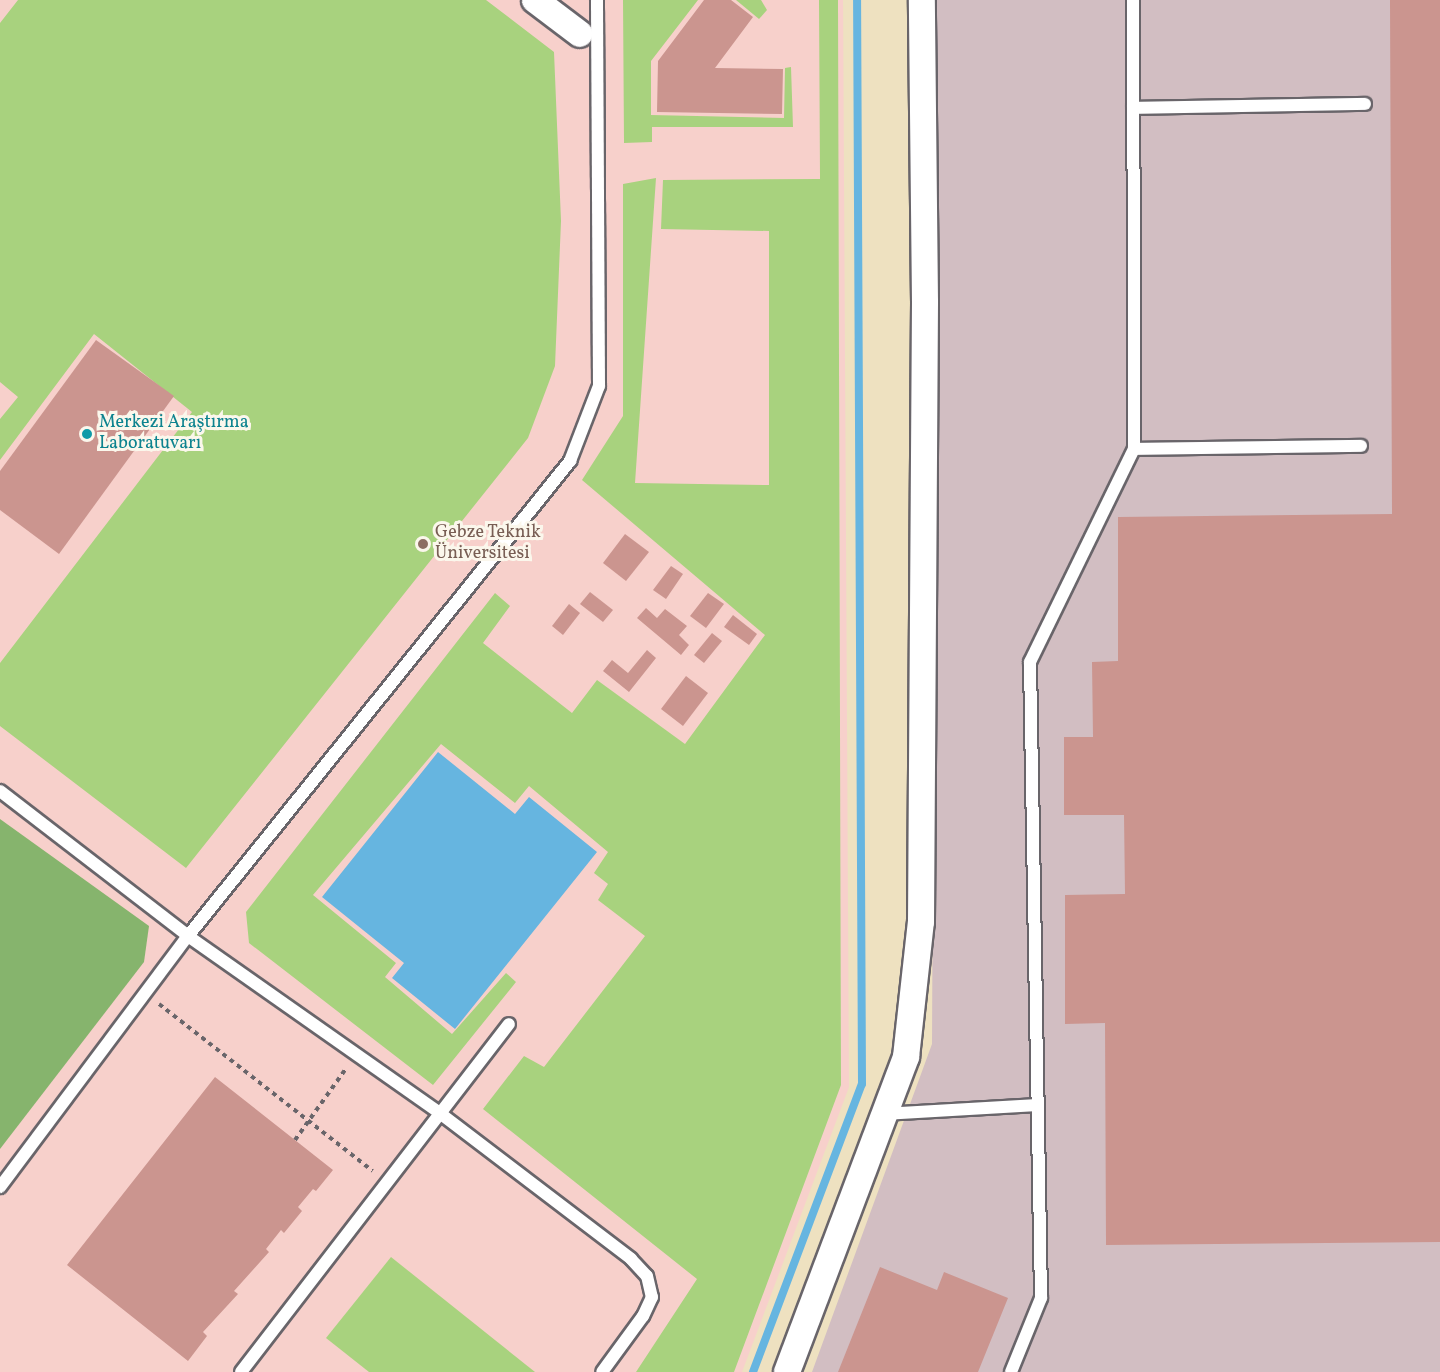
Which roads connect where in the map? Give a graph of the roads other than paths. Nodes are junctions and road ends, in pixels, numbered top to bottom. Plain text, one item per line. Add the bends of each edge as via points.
1 (534, 0) edge
2 (597, 0) edge
3 (922, 0) edge
4 (1133, 0) edge
5 (580, 34) dead end
6 (1365, 104) dead end
7 (1133, 108) junction
8 (1361, 446) dead end
9 (1134, 449) junction
10 (0, 791) edge
11 (188, 936) junction
12 (509, 1024) dead end
13 (1036, 1105) junction
14 (441, 1114) junction
15 (885, 1114) junction
16 (0, 1187) edge
17 (241, 1372) edge
18 (602, 1372) edge
19 (788, 1372) edge
20 (1011, 1372) edge

1 - 5 street
2 - 11 lane via 599,386 570,461
3 - 15 street via 925,302 921,922 906,1057
4 - 7 lane
6 - 7 lane
7 - 9 lane
8 - 9 lane
9 - 13 lane via 1030,662
10 - 11 lane
11 - 14 lane
11 - 16 lane
12 - 14 lane
13 - 15 lane
13 - 20 lane via 1041,1298
14 - 17 lane
14 - 18 lane via 631,1259 647,1276 652,1297 643,1316
15 - 19 street

